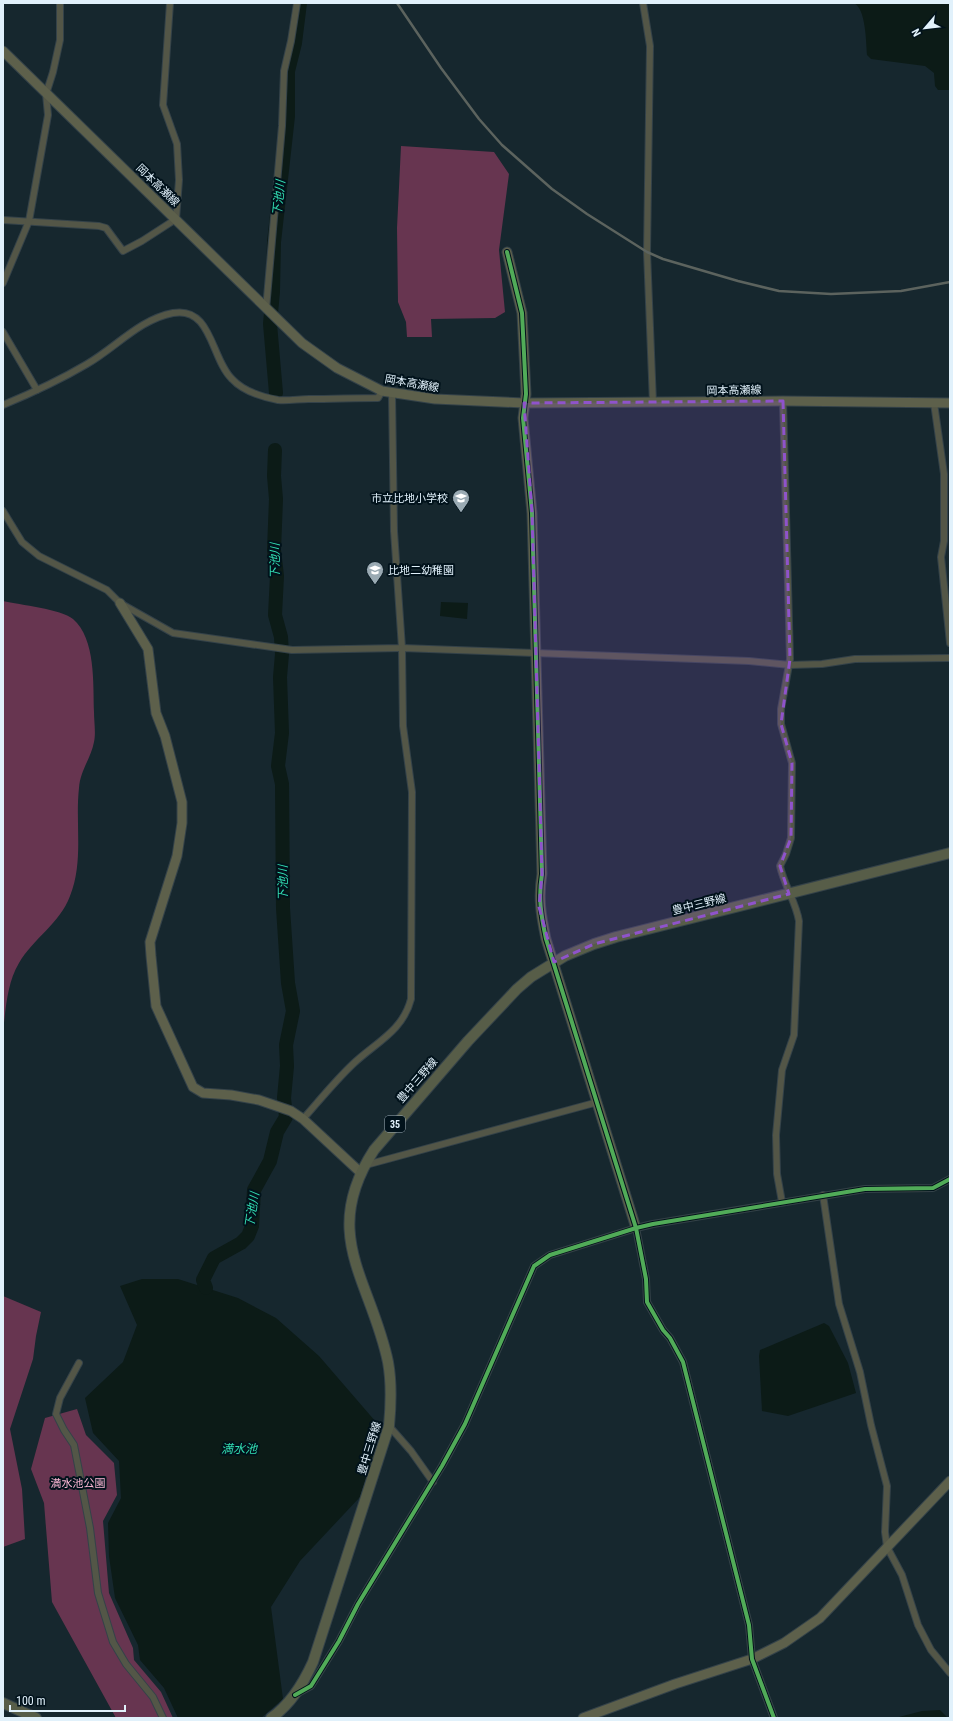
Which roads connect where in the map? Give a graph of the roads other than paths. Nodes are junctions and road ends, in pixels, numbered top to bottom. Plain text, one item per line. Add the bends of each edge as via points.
1 (60, 3) edge
2 (170, 3) edge
3 (297, 3) edge
4 (643, 3) edge
5 (3, 51) edge
6 (46, 94) junction
7 (176, 219) junction
8 (3, 220) edge
9 (29, 221) junction
10 (507, 252) dead end
11 (3, 283) edge
12 (266, 309) junction
13 (3, 332) edge
14 (37, 390) junction
15 (382, 391) junction
16 (392, 393) junction
17 (783, 401) junction
18 (524, 403) junction
19 (653, 403) junction
20 (934, 403) junction
21 (950, 403) edge
22 (3, 405) edge
23 (3, 511) edge
24 (120, 603) junction
25 (950, 643) edge
26 (402, 648) junction
27 (535, 654) junction
28 (950, 658) edge
29 (790, 665) junction
30 (950, 853) edge
31 (789, 894) junction
32 (554, 962) junction
33 (598, 1102) junction
34 (303, 1119) junction
35 (362, 1169) junction
36 (950, 1179) edge
37 (823, 1195) junction
38 (782, 1202) junction
39 (636, 1228) junction
40 (79, 1363) dead end
41 (389, 1426) junction
42 (950, 1481) edge
43 (433, 1482) junction
44 (887, 1547) junction
45 (752, 1659) junction
46 (950, 1673) edge
47 (295, 1695) junction
48 (3, 1703) edge
49 (36, 1718) edge
50 (163, 1718) edge
51 (271, 1718) edge
52 (583, 1718) edge
53 (774, 1718) edge

1 - 6 street via 60,40
2 - 7 street via 163,105 178,144
3 - 12 street via 292,41 284,70 282,126
4 - 19 street via 650,46 648,252
5 - 6 street, 岡本高瀬線
6 - 7 street, 岡本高瀬線
6 - 9 street via 48,115
7 - 9 street via 123,251 106,228
7 - 12 street, 岡本高瀬線
8 - 9 street
9 - 11 street
10 - 18 street via 522,313 526,394
12 - 15 street, 岡本高瀬線 via 302,343 337,368
13 - 14 street
14 - 15 street via 88,364 153,319 173,313 186,313 200,321 207,329 220,364 232,380 246,390 279,400 378,398
14 - 22 street
15 - 16 street, 岡本高瀬線
16 - 18 street, 岡本高瀬線 via 460,402
16 - 26 street via 394,531
17 - 19 street, 岡本高瀬線
17 - 20 street, 岡本高瀬線
17 - 29 street
18 - 19 street, 岡本高瀬線
18 - 27 street via 522,418 532,514
20 - 21 street, 岡本高瀬線
20 - 25 street via 944,474 944,541 941,557
23 - 24 street via 22,542 39,556 107,590
24 - 26 street via 173,633 184,636 292,650
24 - 34 street via 148,649 156,713 165,736 182,802 177,856 150,942 156,1006 193,1087 203,1093 259,1100 291,1111
26 - 27 street
26 - 34 street via 403,726 412,792 411,999 403,1020 353,1064
27 - 29 street via 749,661
27 - 32 street via 542,874 539,907
28 - 29 street via 855,659
29 - 31 street via 781,709 781,724 792,763 791,838 780,866
30 - 31 main road, 豊中三野線 / 35
31 - 32 main road, 豊中三野線 / 35 via 616,937
31 - 38 street via 797,910 798,921 794,1035 782,1070 776,1135 777,1174
32 - 33 street
32 - 35 main road, 豊中三野線 / 35 via 531,977 502,1004 390,1130
33 - 35 street
33 - 39 street
34 - 35 street
35 - 41 main road, 豊中三野線 / 35 via 351,1202 349,1233 353,1256 388,1362 391,1392
36 - 37 street via 933,1188 864,1189
37 - 38 street
37 - 44 street via 839,1304 860,1372 887,1486
38 - 39 street
39 - 43 street via 550,1255 534,1266 465,1424
39 - 45 street via 646,1279 647,1302 683,1362 690,1385 749,1625
40 - 50 street via 60,1398 56,1414 74,1445 89,1521 98,1593 111,1636 126,1664 153,1697
41 - 43 street
41 - 47 main road, 豊中三野線 / 35 via 313,1662
42 - 44 street
43 - 47 street via 311,1686
44 - 45 street via 820,1618 784,1643
44 - 46 street via 902,1575 918,1625 931,1650
45 - 52 street
45 - 53 street
47 - 51 main road, 豊中三野線 / 35
48 - 49 main road

